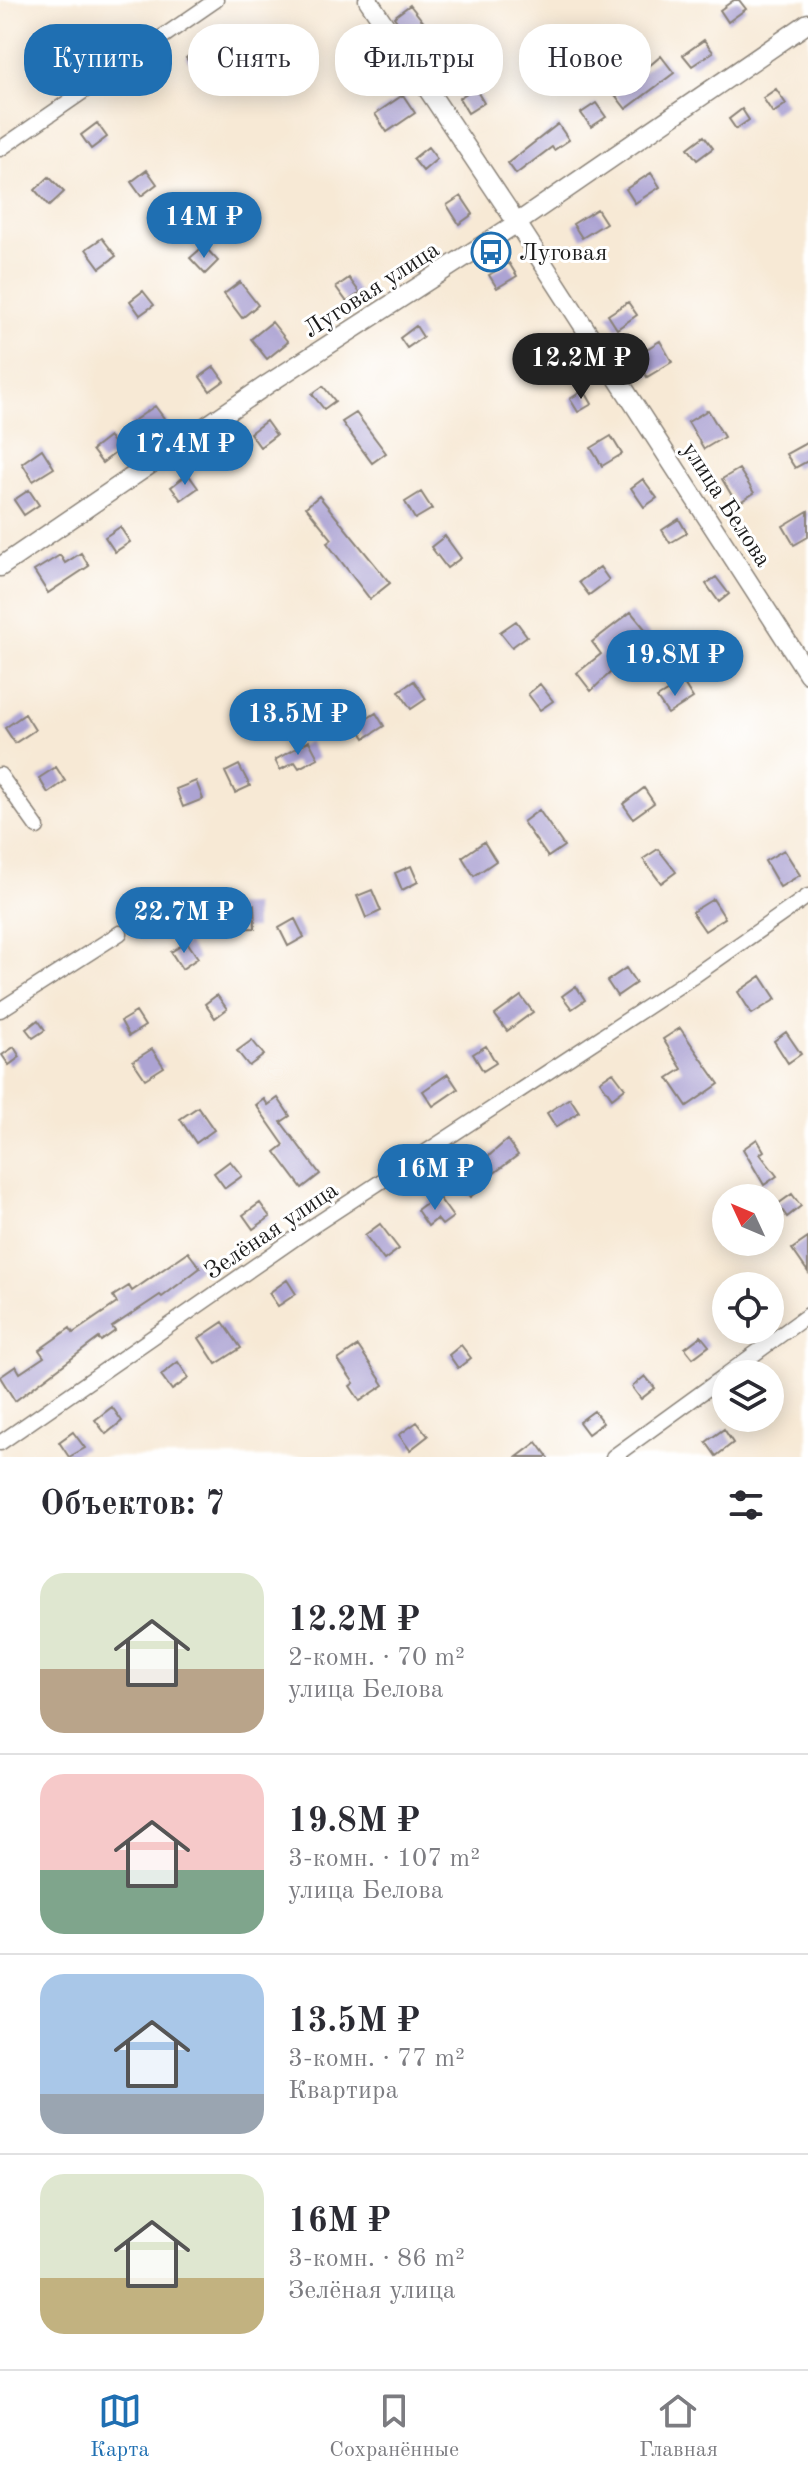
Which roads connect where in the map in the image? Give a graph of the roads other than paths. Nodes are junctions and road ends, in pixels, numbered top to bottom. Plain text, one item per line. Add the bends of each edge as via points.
1 (216, 0) edge
2 (368, 0) edge
3 (808, 23) edge
4 (0, 149) edge
5 (517, 223) junction
6 (0, 567) edge
7 (808, 674) edge
8 (0, 775) edge
9 (37, 827) dead end
10 (808, 896) edge
11 (120, 933) dead end
12 (0, 1010) edge
13 (808, 1315) edge
14 (745, 1360) edge
15 (712, 1384) edge
16 (0, 1443) edge
17 (613, 1457) edge

1 - 4 street
2 - 5 street, улица Белова
3 - 5 street, Луговая улица
5 - 6 street, Луговая улица
5 - 7 street, улица Белова
8 - 9 street
10 - 16 street, Зелёная улица via 312,1226
11 - 12 street
13 - 14 street
15 - 17 street

